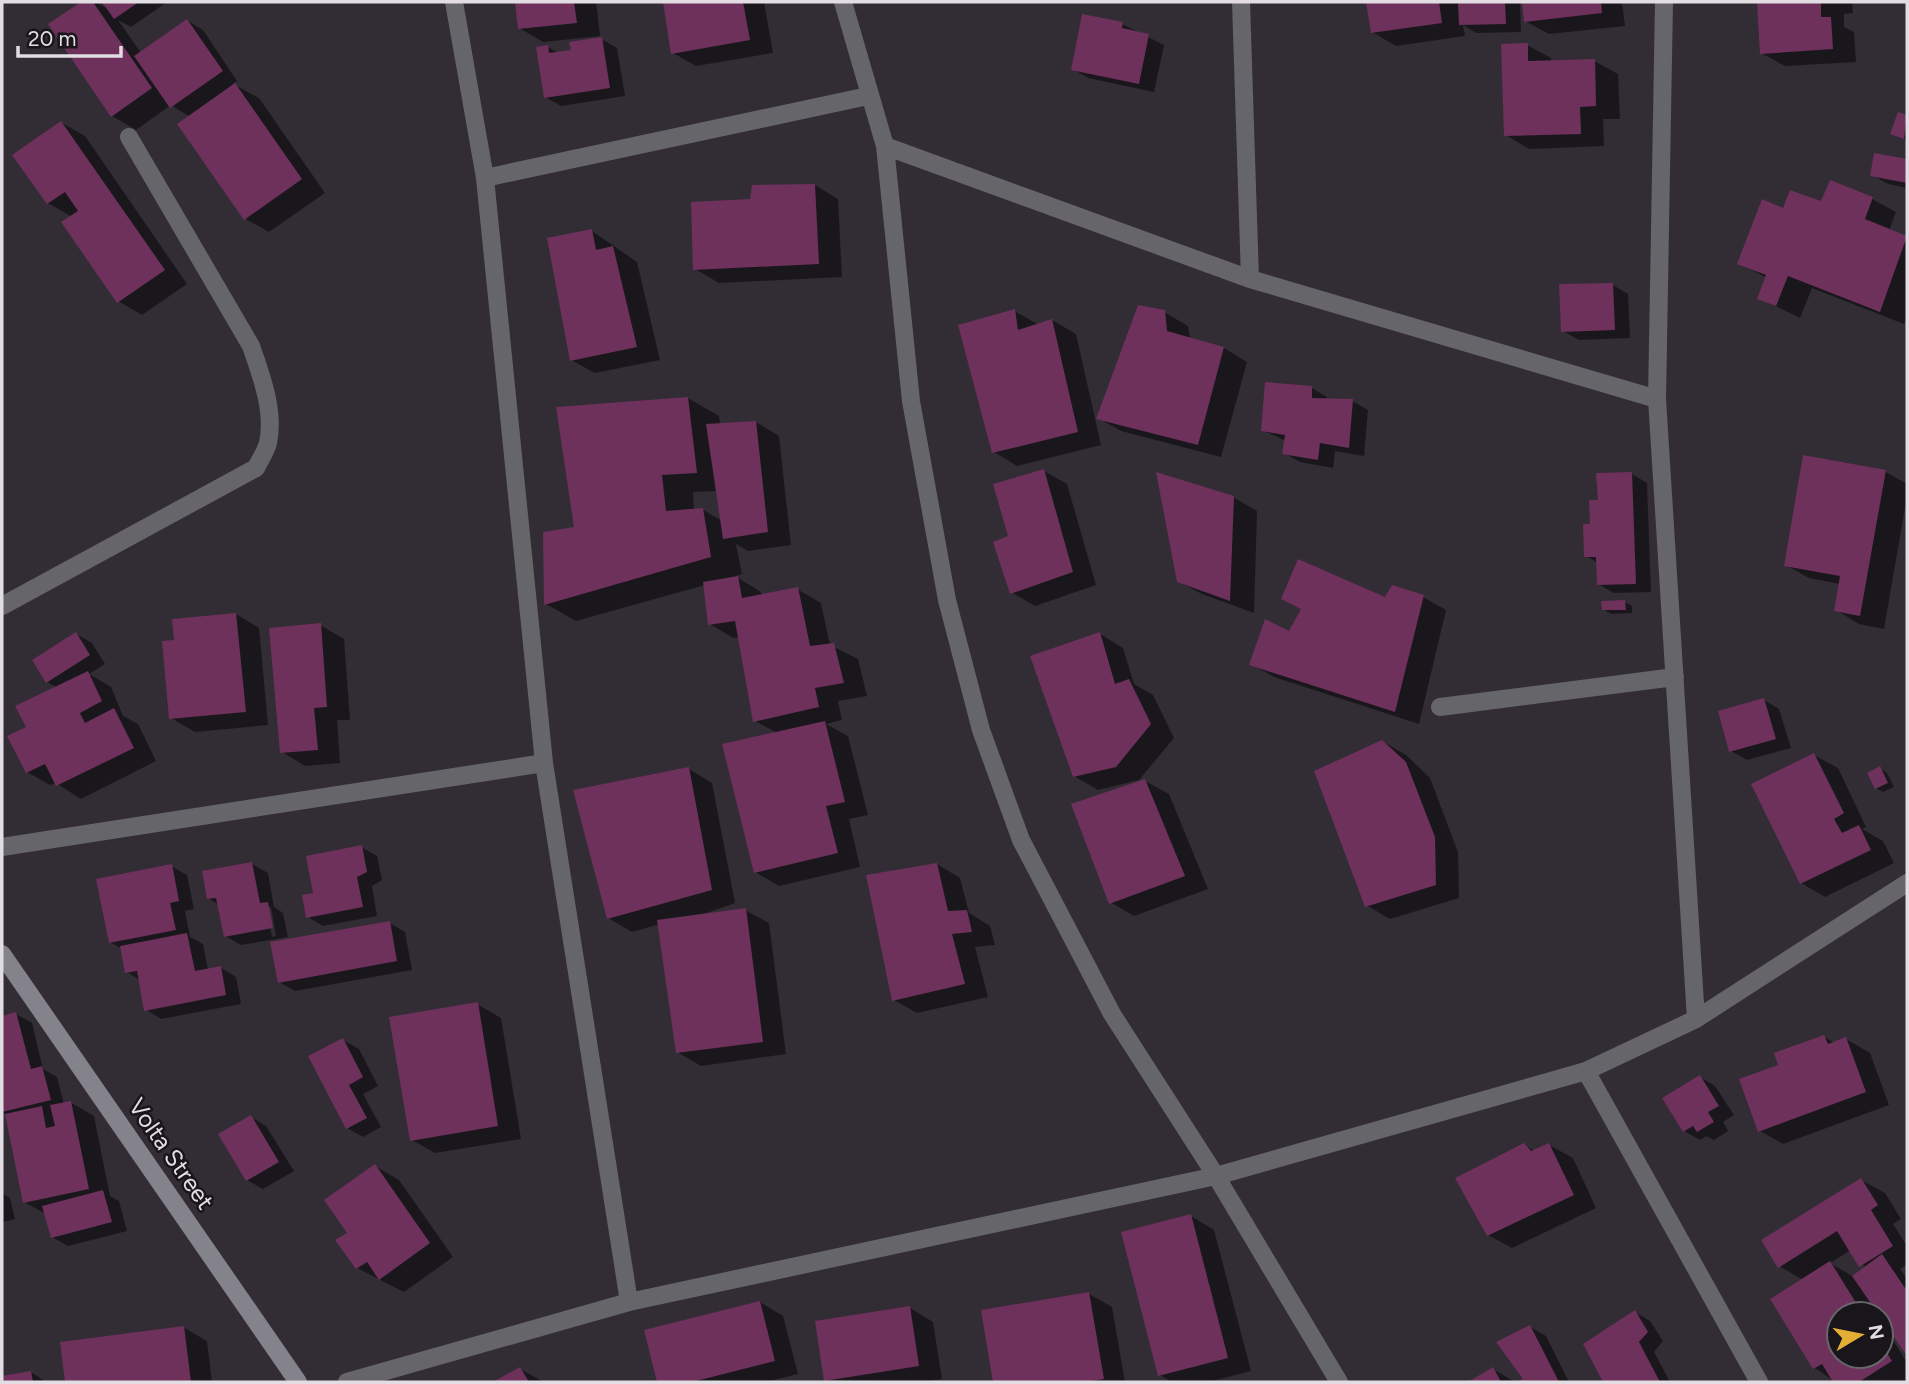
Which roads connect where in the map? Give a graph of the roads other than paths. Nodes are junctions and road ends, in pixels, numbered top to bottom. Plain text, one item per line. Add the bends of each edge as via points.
1 (454, 2) edge
2 (842, 2) edge
3 (1241, 2) edge
4 (1664, 2) edge
5 (868, 96) junction
6 (129, 137) dead end
7 (885, 146) junction
8 (485, 178) junction
9 (1250, 278) junction
10 (1657, 398) junction
11 (2, 606) edge
12 (1675, 677) junction
13 (1440, 707) dead end
14 (544, 763) junction
15 (2, 847) edge
16 (1907, 883) edge
17 (2, 954) edge
18 (1696, 1019) junction
19 (1586, 1072) junction
20 (1216, 1176) junction
21 (629, 1301) junction
22 (298, 1382) edge
23 (347, 1382) edge
24 (1339, 1382) edge
25 (1759, 1382) edge

1 - 8 street
2 - 5 street
3 - 9 street
4 - 10 street
5 - 7 street
5 - 8 street
6 - 11 street via 251,346 264,383 268,444 256,468
7 - 9 street
7 - 20 street via 911,401 947,600 981,730 1021,840 1112,1014
8 - 14 street
9 - 10 street
10 - 12 street
12 - 13 street
12 - 18 street
14 - 15 street
14 - 21 street
16 - 18 street
17 - 22 street, Volta Street
18 - 19 street
19 - 20 street
19 - 25 street
20 - 21 street
20 - 24 street
21 - 23 street

